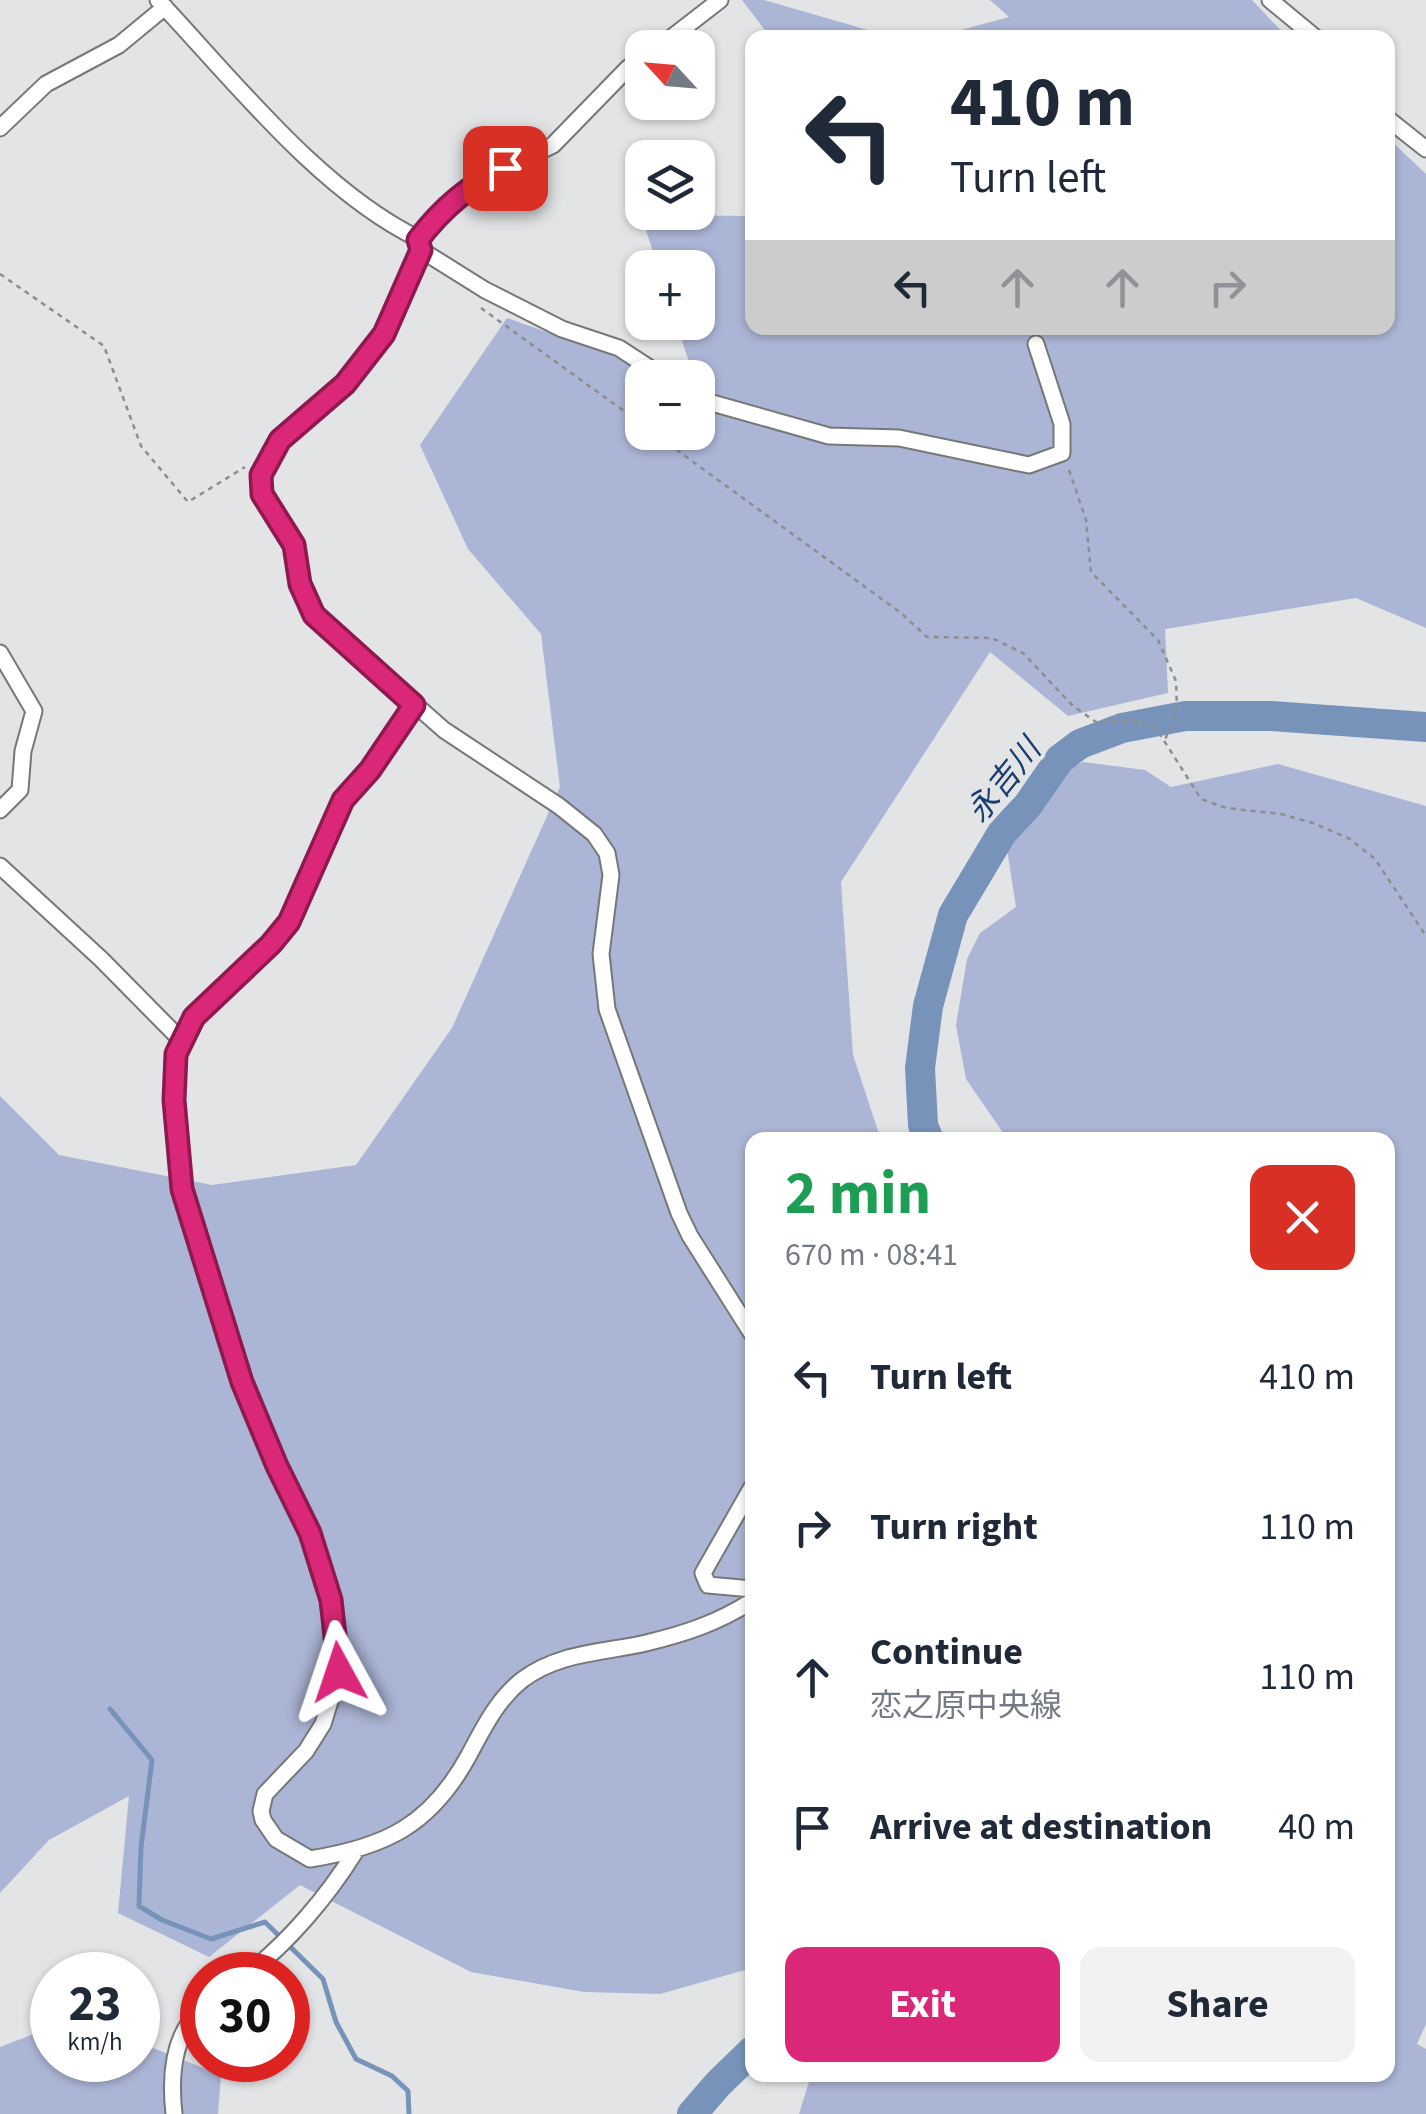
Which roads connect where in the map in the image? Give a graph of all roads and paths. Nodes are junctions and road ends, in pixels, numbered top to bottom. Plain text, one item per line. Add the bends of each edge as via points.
1 (720, 0) edge
2 (1270, 0) edge
3 (161, 3) edge
4 (681, 30) edge
5 (1306, 30) edge
6 (625, 71) edge
7 (1395, 125) edge
8 (0, 128) edge
9 (1426, 149) edge
10 (420, 245) junction
11 (0, 274) edge
12 (475, 302) dead end
13 (1036, 344) dead end
14 (637, 360) edge
15 (715, 404) edge
16 (625, 412) edge
17 (677, 450) edge
18 (1062, 453) junction
19 (246, 467) dead end
20 (0, 652) edge
21 (414, 705) junction
22 (1165, 742) junction
23 (0, 810) edge
24 (0, 866) edge
25 (1426, 936) edge
26 (181, 1040) junction
27 (745, 1323) edge
28 (745, 1499) edge
29 (745, 1588) edge
30 (745, 1604) edge
31 (355, 1852) junction
32 (272, 1952) edge
33 (180, 2044) edge
34 (174, 2114) edge

1 - 4 street
2 - 5 street
3 - 8 street via 119,45 46,84
3 - 10 street via 307,158
6 - 10 street via 553,145 481,180 439,213
7 - 9 street
10 - 14 street via 500,298
10 - 21 street via 384,334 345,384 280,440 261,475 262,494 294,545 314,615
11 - 19 path via 104,346 141,446 188,502
12 - 16 path
13 - 18 street via 1062,424
15 - 18 street via 829,436 899,438 1029,465
17 - 22 path via 927,637 992,638 1023,653 1096,722 1156,728
18 - 22 path via 1086,520 1091,572 1158,640 1176,681 1178,709
20 - 23 street via 34,710 20,790
21 - 26 street via 343,800 289,922 194,1017
21 - 27 street via 559,806 607,853 611,875 601,954 607,1009 690,1236
22 - 25 path via 1201,799 1280,814 1350,839 1375,858
24 - 26 street
26 - 31 street via 174,1100 182,1189 242,1382 310,1533 336,1630 339,1672 323,1724 266,1794 261,1811 276,1839 310,1859
28 - 29 street via 702,1573 708,1585
30 - 31 street via 716,1623 557,1660 522,1680 494,1708 436,1803 406,1830
31 - 32 street
33 - 34 street

